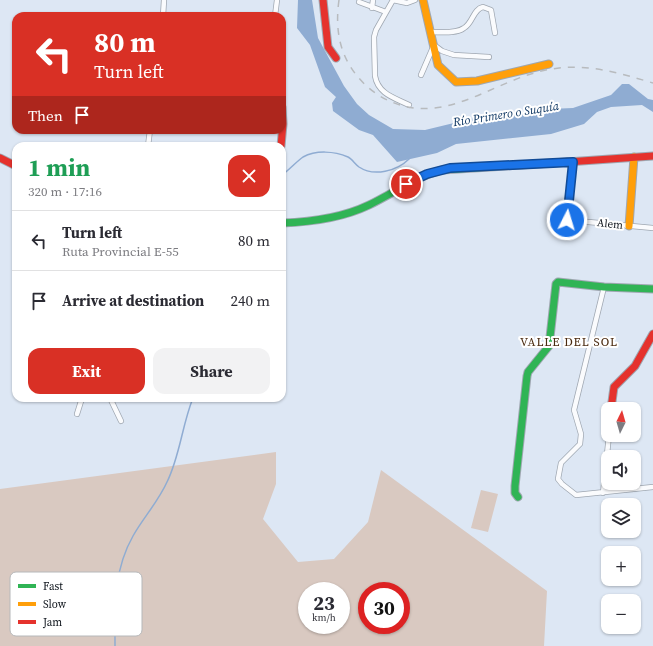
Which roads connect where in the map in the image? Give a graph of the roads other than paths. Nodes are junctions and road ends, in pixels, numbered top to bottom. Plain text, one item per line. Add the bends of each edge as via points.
1 (164, 0) edge
2 (277, 0) edge
3 (323, 0) edge
4 (373, 0) edge
5 (393, 0) edge
6 (415, 0) edge
7 (423, 0) edge
8 (359, 2) dead end
9 (372, 8) junction
10 (163, 12) edge
11 (276, 12) edge
12 (386, 12) junction
13 (432, 32) junction
14 (495, 33) dead end
15 (434, 45) junction
16 (489, 57) dead end
17 (336, 58) dead end
18 (548, 64) dead end
19 (421, 74) dead end
20 (409, 105) dead end
21 (653, 156) edge
22 (634, 157) junction
23 (0, 158) edge
24 (573, 162) junction
25 (12, 164) edge
26 (286, 223) edge
27 (629, 226) junction
28 (653, 228) edge
29 (604, 287) junction
30 (653, 289) edge
31 (653, 334) edge
32 (80, 402) edge
33 (112, 402) edge
34 (612, 402) edge
35 (76, 414) dead end
36 (121, 421) dead end
37 (608, 442) edge
38 (653, 488) edge
39 (603, 493) junction
40 (518, 498) dead end

1 - 10 street
2 - 11 street
3 - 17 street via 328,46
4 - 9 street
5 - 6 street via 407,3
5 - 12 street
7 - 13 street
8 - 9 street
9 - 12 street
12 - 20 street via 374,37 376,82 381,91
13 - 14 street via 462,30 476,11 483,7 491,10
13 - 15 street
15 - 16 street via 454,55
15 - 18 street via 441,70 450,78 463,83
15 - 19 street
21 - 22 street
22 - 24 street
22 - 27 street
23 - 25 street
24 - 26 street via 460,168 434,172 420,176 347,214 315,221
24 - 27 street, Alem via 567,220
27 - 28 street, Alem
29 - 30 street
29 - 39 street via 574,410 581,434 580,444 561,463 558,478 559,482 576,495
29 - 40 street via 558,282 556,284 549,346 527,376 515,486
31 - 34 street via 635,366 614,387
32 - 35 street
33 - 36 street
37 - 39 street
38 - 39 street

